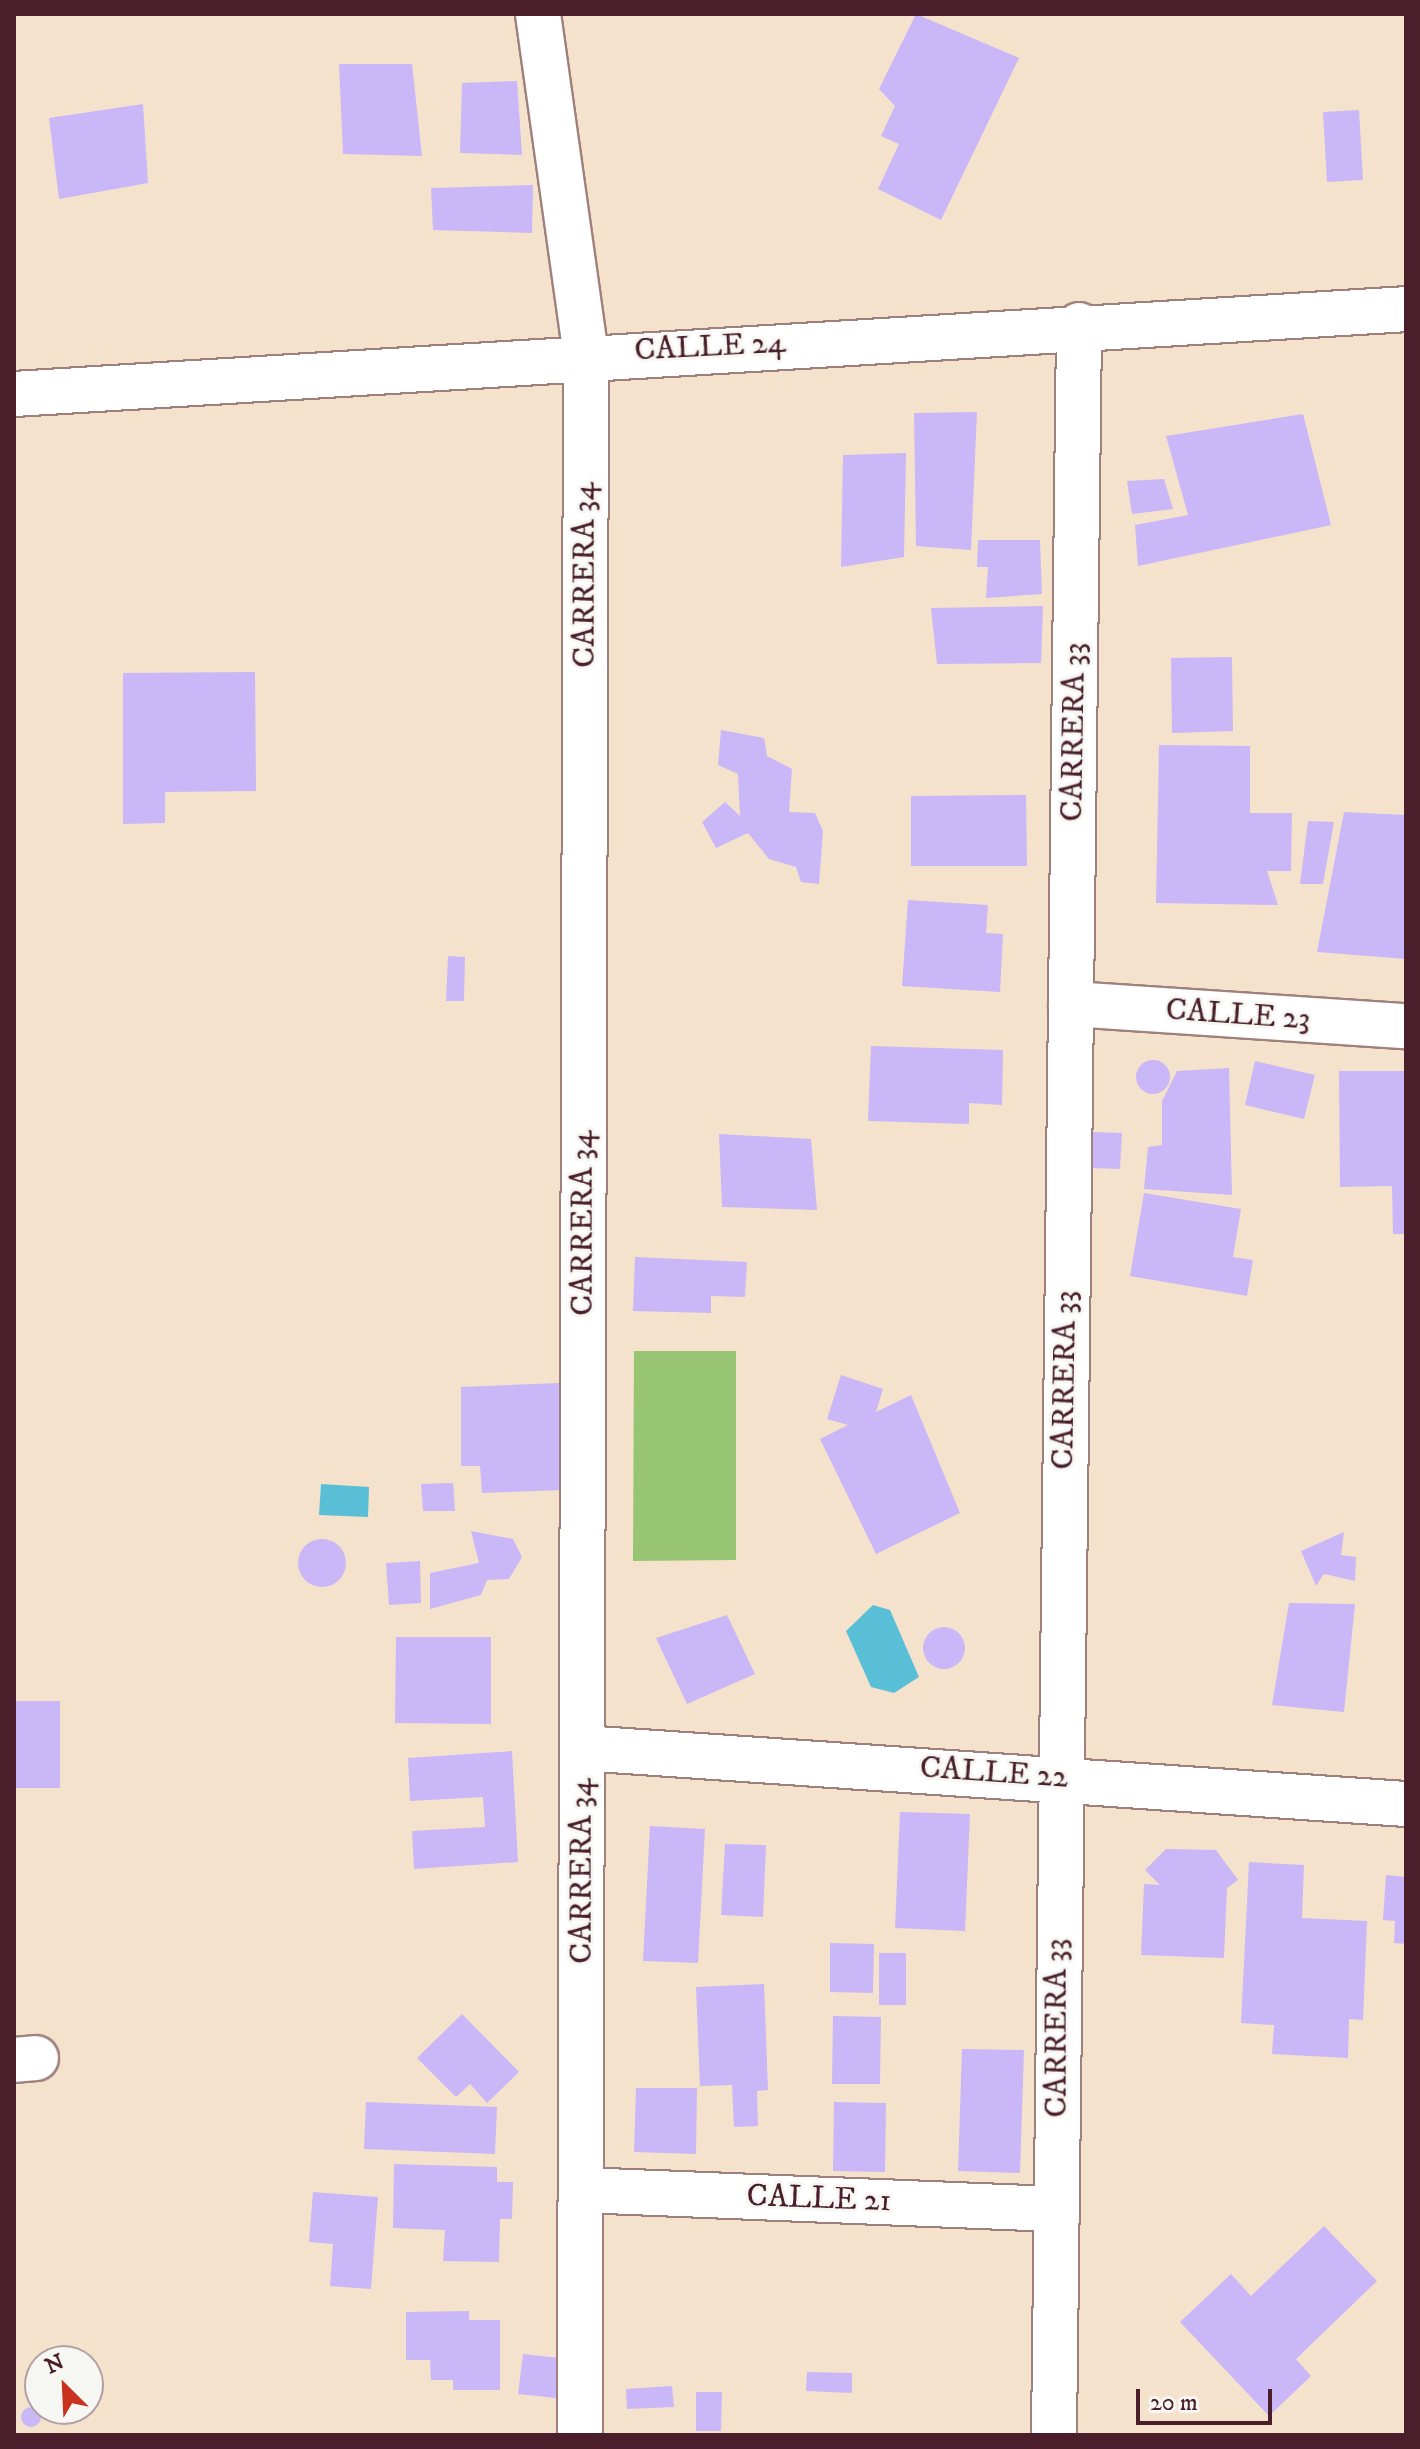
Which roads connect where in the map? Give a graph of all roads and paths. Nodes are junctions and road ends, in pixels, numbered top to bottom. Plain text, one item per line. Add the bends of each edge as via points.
1 (538, 14) edge
2 (1406, 309) edge
3 (1079, 325) junction
4 (586, 355) junction
5 (14, 394) edge
6 (1071, 1004) junction
7 (1406, 1026) edge
8 (582, 1748) junction
9 (1058, 1777) junction
10 (1406, 1804) edge
11 (581, 2190) junction
12 (1057, 2209) junction
13 (580, 2435) edge
14 (1054, 2435) edge

1 - 4 street, CARRERA 34
2 - 3 street, CALLE 24
3 - 4 street, CALLE 24
3 - 6 street, CARRERA 33
4 - 5 street, CALLE 24
4 - 8 street, CARRERA 34
6 - 7 street, CALLE 23
6 - 9 street, CARRERA 33
8 - 9 street, CALLE 22
8 - 11 street, CARRERA 34
9 - 10 street, CALLE 22
9 - 12 street, CARRERA 33
11 - 12 street, CALLE 21
11 - 13 street, CARRERA 34
12 - 14 street, CARRERA 33

